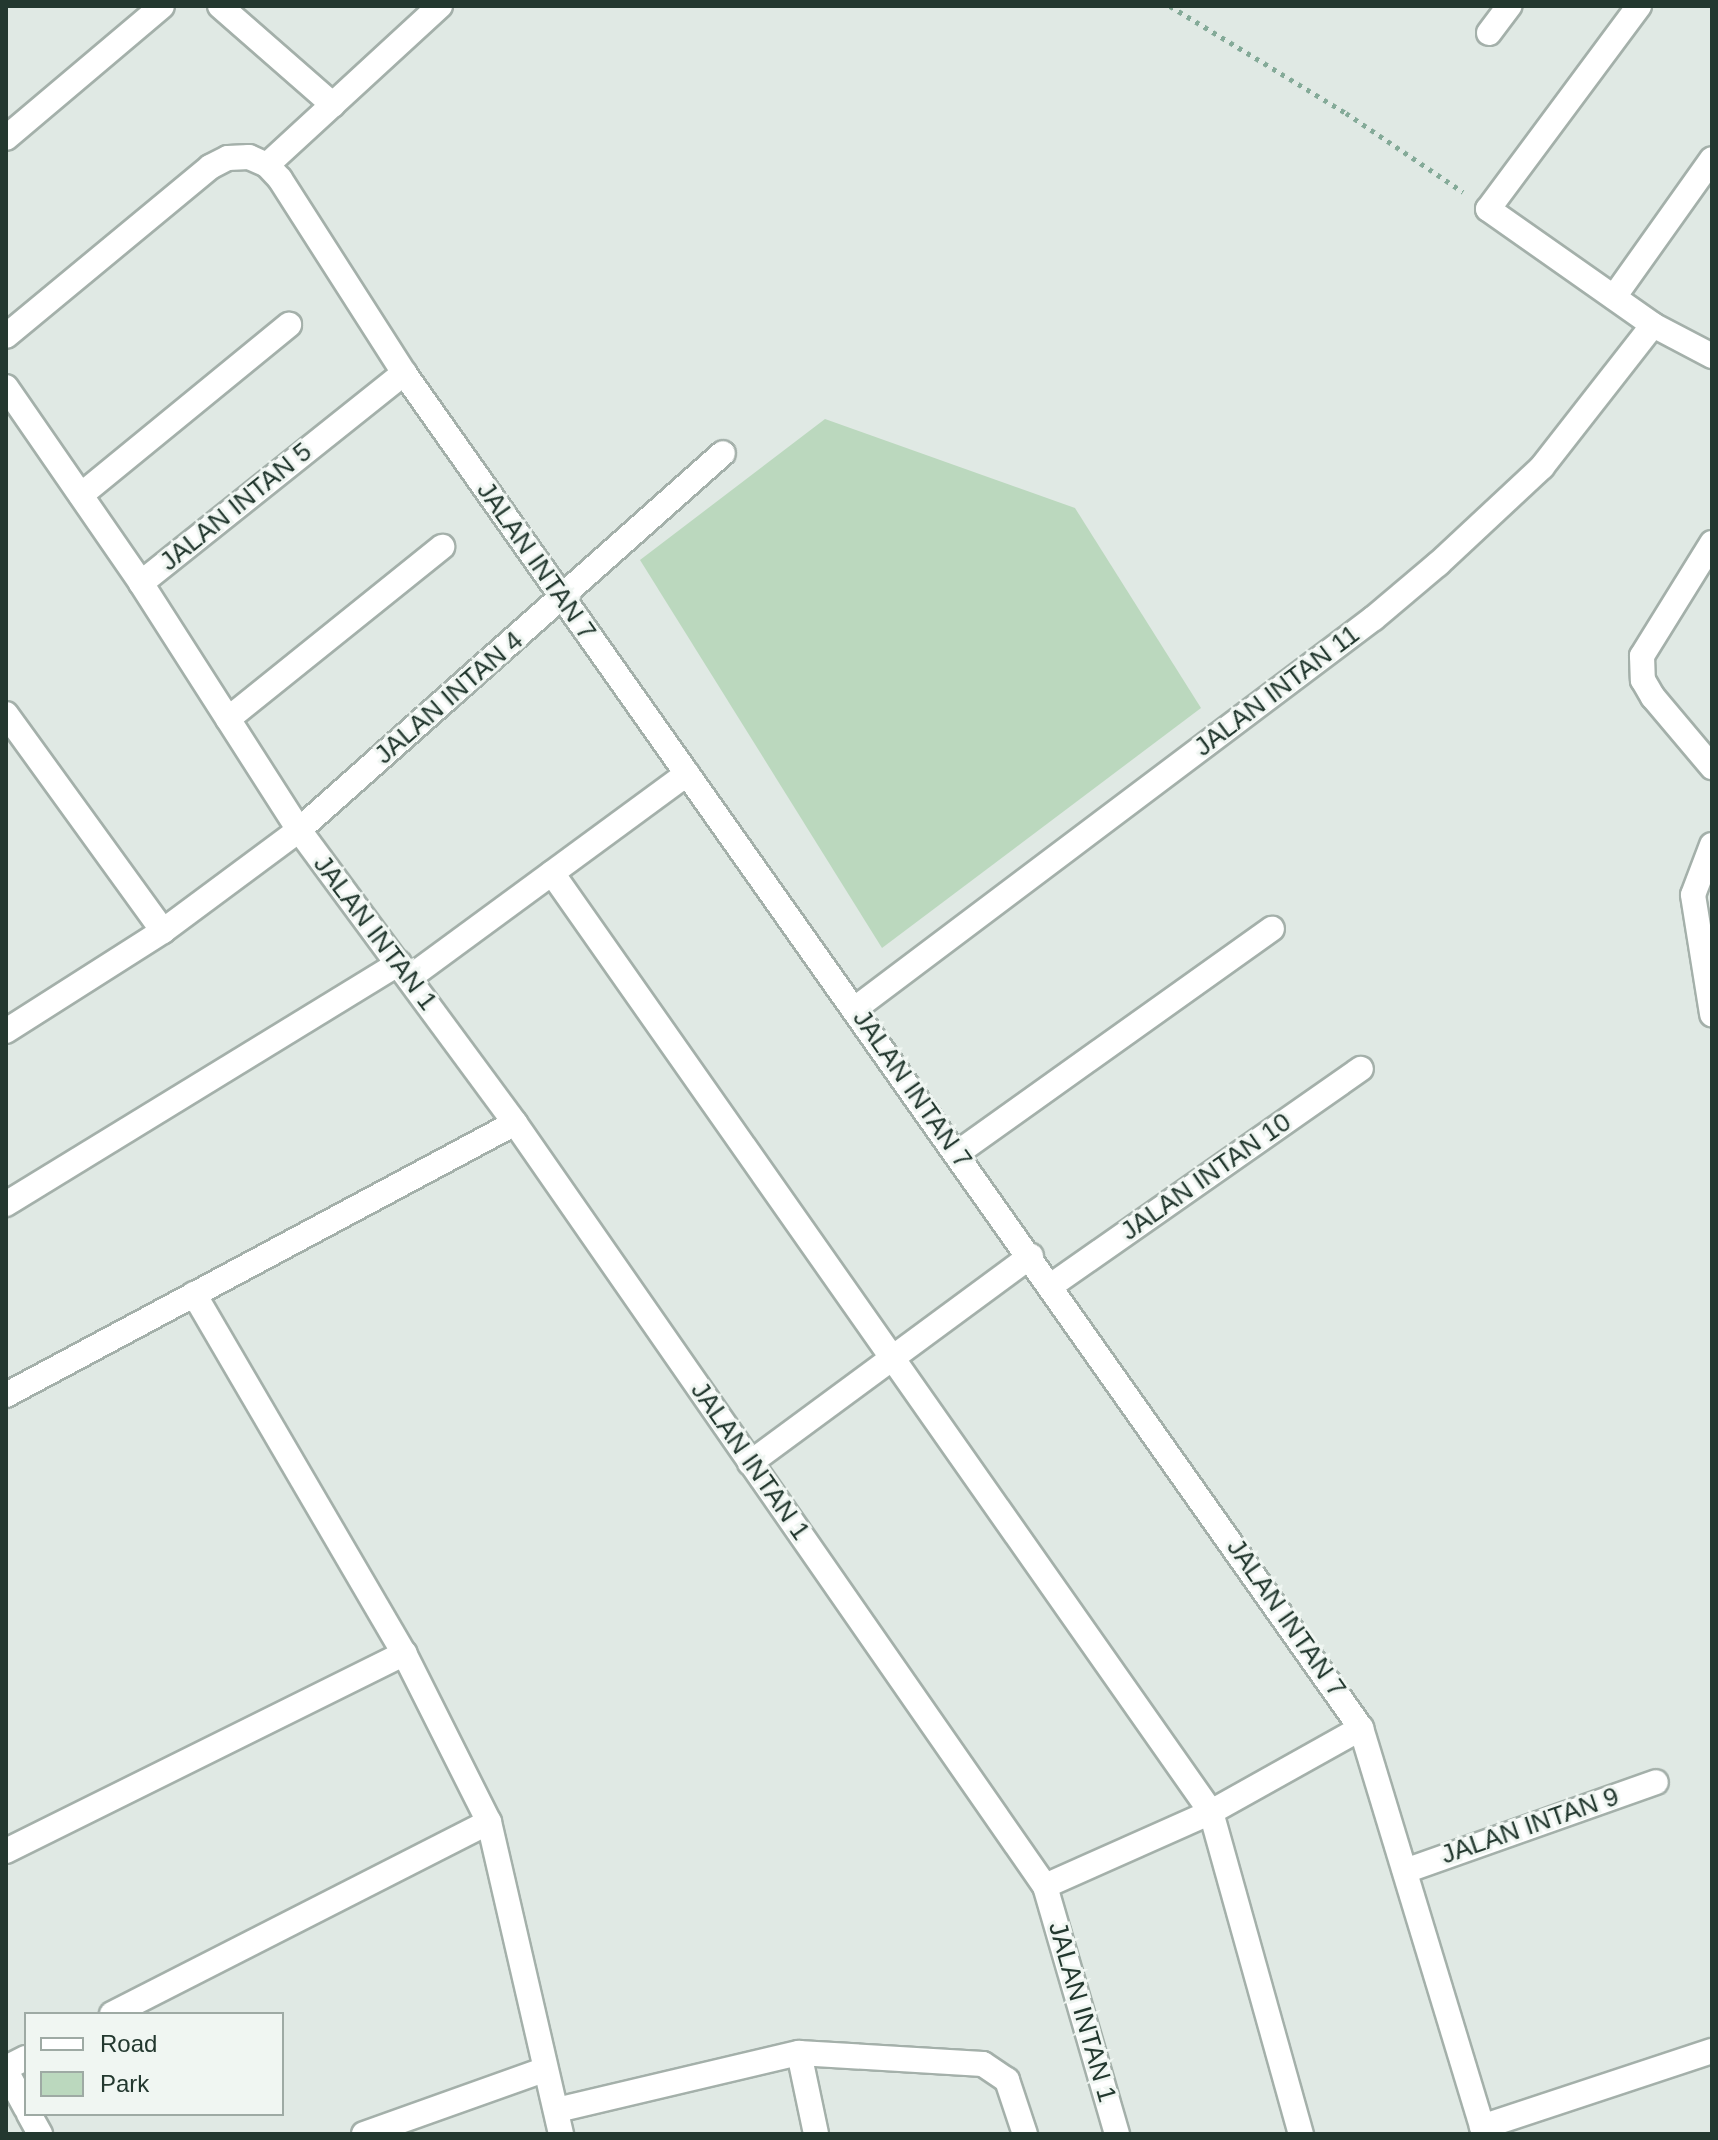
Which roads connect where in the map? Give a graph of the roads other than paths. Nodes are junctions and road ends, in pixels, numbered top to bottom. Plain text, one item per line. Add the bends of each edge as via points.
1 (162, 6) edge
2 (220, 6) edge
3 (440, 6) edge
4 (1509, 6) edge
5 (1639, 6) edge
6 (1489, 33) dead end
7 (333, 105) junction
8 (6, 138) edge
9 (1712, 159) edge
10 (267, 165) junction
11 (1614, 297) junction
12 (289, 325) dead end
13 (1653, 325) junction
14 (6, 336) edge
15 (1712, 356) edge
16 (404, 373) junction
17 (6, 387) edge
18 (723, 453) dead end
19 (81, 495) junction
20 (1712, 543) edge
21 (442, 547) dead end
22 (141, 583) junction
23 (562, 598) junction
24 (6, 714) edge
25 (228, 719) junction
26 (1712, 767) edge
27 (687, 774) junction
28 (299, 830) junction
29 (1712, 845) edge
30 (552, 873) junction
31 (1272, 929) dead end
32 (163, 931) junction
33 (404, 970) junction
34 (856, 1008) junction
35 (1712, 1014) edge
36 (6, 1031) edge
37 (1361, 1069) dead end
38 (515, 1123) junction
39 (956, 1154) junction
40 (6, 1204) edge
41 (1031, 1256) junction
42 (1052, 1285) junction
43 (194, 1294) junction
44 (896, 1359) junction
45 (6, 1395) edge
46 (750, 1463) junction
47 (404, 1653) junction
48 (1361, 1728) junction
49 (1656, 1782) dead end
50 (1211, 1812) junction
51 (489, 1822) junction
52 (6, 1851) edge
53 (1405, 1871) junction
54 (1045, 1886) junction
55 (116, 2012) edge
56 (1712, 2051) edge
57 (799, 2053) junction
58 (24, 2059) edge
59 (6, 2070) edge
60 (544, 2070) junction
61 (24, 2104) edge
62 (30, 2116) edge
63 (559, 2122) edge
64 (1483, 2130) edge
65 (40, 2134) edge
66 (364, 2134) edge
67 (816, 2134) edge
68 (1025, 2134) edge
69 (1117, 2134) edge
70 (1301, 2134) edge

1 - 8 street
2 - 7 street
3 - 7 street
4 - 6 street
5 - 11 street via 1488,209
7 - 10 street
9 - 11 street
10 - 14 street via 249,157 228,158 196,178
10 - 16 street, JALAN INTAN 7
11 - 13 street
12 - 19 street
13 - 15 street
13 - 34 street, JALAN INTAN 11 via 1542,467 1438,564 1374,618
16 - 22 street, JALAN INTAN 5
16 - 23 street, JALAN INTAN 7
17 - 19 street, JALAN INTAN 5
18 - 23 street, JALAN INTAN 4
19 - 22 street, JALAN INTAN 5
20 - 26 street via 1642,656 1643,680 1653,697
21 - 25 street
22 - 25 street, JALAN INTAN 1
23 - 27 street, JALAN INTAN 7
23 - 28 street, JALAN INTAN 4
24 - 32 street
25 - 28 street, JALAN INTAN 1
27 - 30 street
27 - 34 street, JALAN INTAN 7
28 - 32 street, JALAN INTAN 4
28 - 33 street, JALAN INTAN 1
29 - 35 street via 1693,895
30 - 33 street
30 - 44 street
31 - 39 street
32 - 36 street, JALAN INTAN 4
33 - 38 street, JALAN INTAN 1
33 - 40 street
34 - 39 street, JALAN INTAN 7
37 - 42 street, JALAN INTAN 10
38 - 43 street
38 - 46 street, JALAN INTAN 1
39 - 41 street, JALAN INTAN 7
41 - 42 street, JALAN INTAN 7
41 - 44 street
42 - 48 street, JALAN INTAN 7
43 - 45 street
43 - 47 street
44 - 46 street
44 - 50 street
46 - 54 street, JALAN INTAN 1
47 - 51 street
47 - 52 street
48 - 50 street
48 - 53 street, JALAN INTAN 7
49 - 53 street, JALAN INTAN 9
50 - 54 street
50 - 70 street
51 - 55 street
51 - 60 street
53 - 64 street, JALAN INTAN 7
54 - 69 street, JALAN INTAN 1
56 - 64 street
57 - 63 street
57 - 67 street
57 - 68 street via 983,2064 1007,2080
58 - 59 street
59 - 61 street
60 - 63 street
60 - 66 street
62 - 65 street

